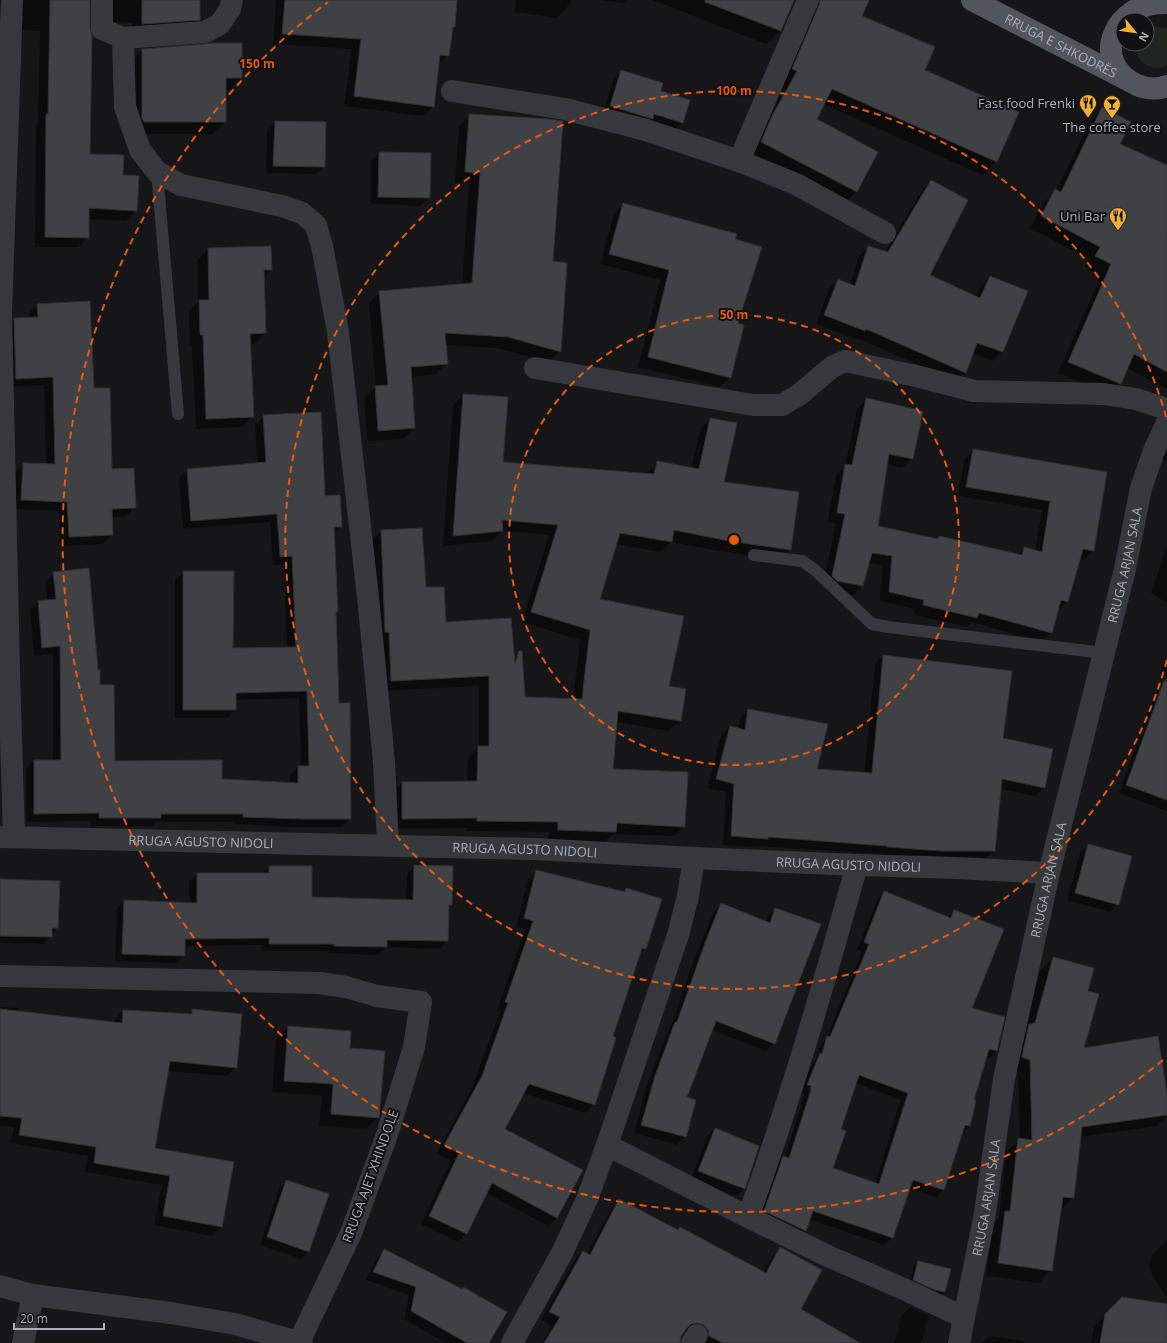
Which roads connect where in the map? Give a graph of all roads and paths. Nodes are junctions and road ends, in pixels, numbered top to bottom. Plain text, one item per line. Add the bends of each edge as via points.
1 (12, 0) edge
2 (102, 0) edge
3 (232, 0) edge
4 (808, 0) edge
5 (972, 0) edge
6 (1137, 1) edge
7 (1167, 3) edge
8 (122, 38) junction
9 (1128, 80) junction
10 (1166, 88) edge
11 (452, 91) dead end
12 (739, 161) junction
13 (157, 172) junction
14 (1104, 205) dead end
15 (885, 233) dead end
16 (1167, 236) edge
17 (535, 368) dead end
18 (1167, 409) edge
19 (178, 414) dead end
20 (1167, 423) edge
21 (754, 555) dead end
22 (1104, 653) junction
23 (7, 837) edge
24 (388, 845) junction
25 (694, 858) junction
26 (857, 865) junction
27 (1049, 872) junction
28 (0, 976) edge
29 (607, 1145) junction
30 (748, 1218) junction
31 (0, 1286) edge
32 (33, 1295) junction
33 (963, 1318) junction
34 (301, 1342) edge
35 (23, 1343) edge
36 (512, 1343) edge
37 (958, 1343) edge

1 - 23 street via 1,312 9,671
2 - 8 street via 102,29
3 - 8 street via 220,24 206,32
4 - 12 street
5 - 9 main road, RRUGA E SHKODRËS
6 - 7 main road
6 - 9 main road via 1122,15 1112,33 1113,59
8 - 13 street via 125,107 140,150
9 - 10 main road, RRUGA E SHKODRËS via 1148,88
11 - 12 street via 565,109 646,130
12 - 15 street via 796,184
13 - 19 lane
13 - 24 street via 181,185 282,206 302,213 316,225 338,332 369,605 384,762
14 - 16 path
17 - 18 street via 753,405 782,405 800,394 832,367 845,361 974,390 1104,394 1136,399
20 - 22 street, RRUGA ARJAN SALA via 1141,488 1126,569
21 - 22 lane via 802,561 815,570 872,624
22 - 27 street, RRUGA ARJAN SALA
23 - 24 street, RRUGA AGUSTO NIDOLI
24 - 25 street, RRUGA AGUSTO NIDOLI via 536,849
25 - 26 street, RRUGA AGUSTO NIDOLI
25 - 29 street via 678,935
26 - 27 street, RRUGA AGUSTO NIDOLI
26 - 30 street via 766,1168
27 - 33 street, RRUGA ARJAN SALA via 1004,1079 985,1213
28 - 34 street, RRUGA AJET XHINDOLE via 319,983 346,987 377,996 421,1002 414,1047 387,1135 351,1233
29 - 30 street
29 - 36 street via 587,1199 562,1253
30 - 33 street
31 - 32 street
32 - 34 street via 235,1324
32 - 35 street
33 - 37 street, RRUGA ARJAN SALA

